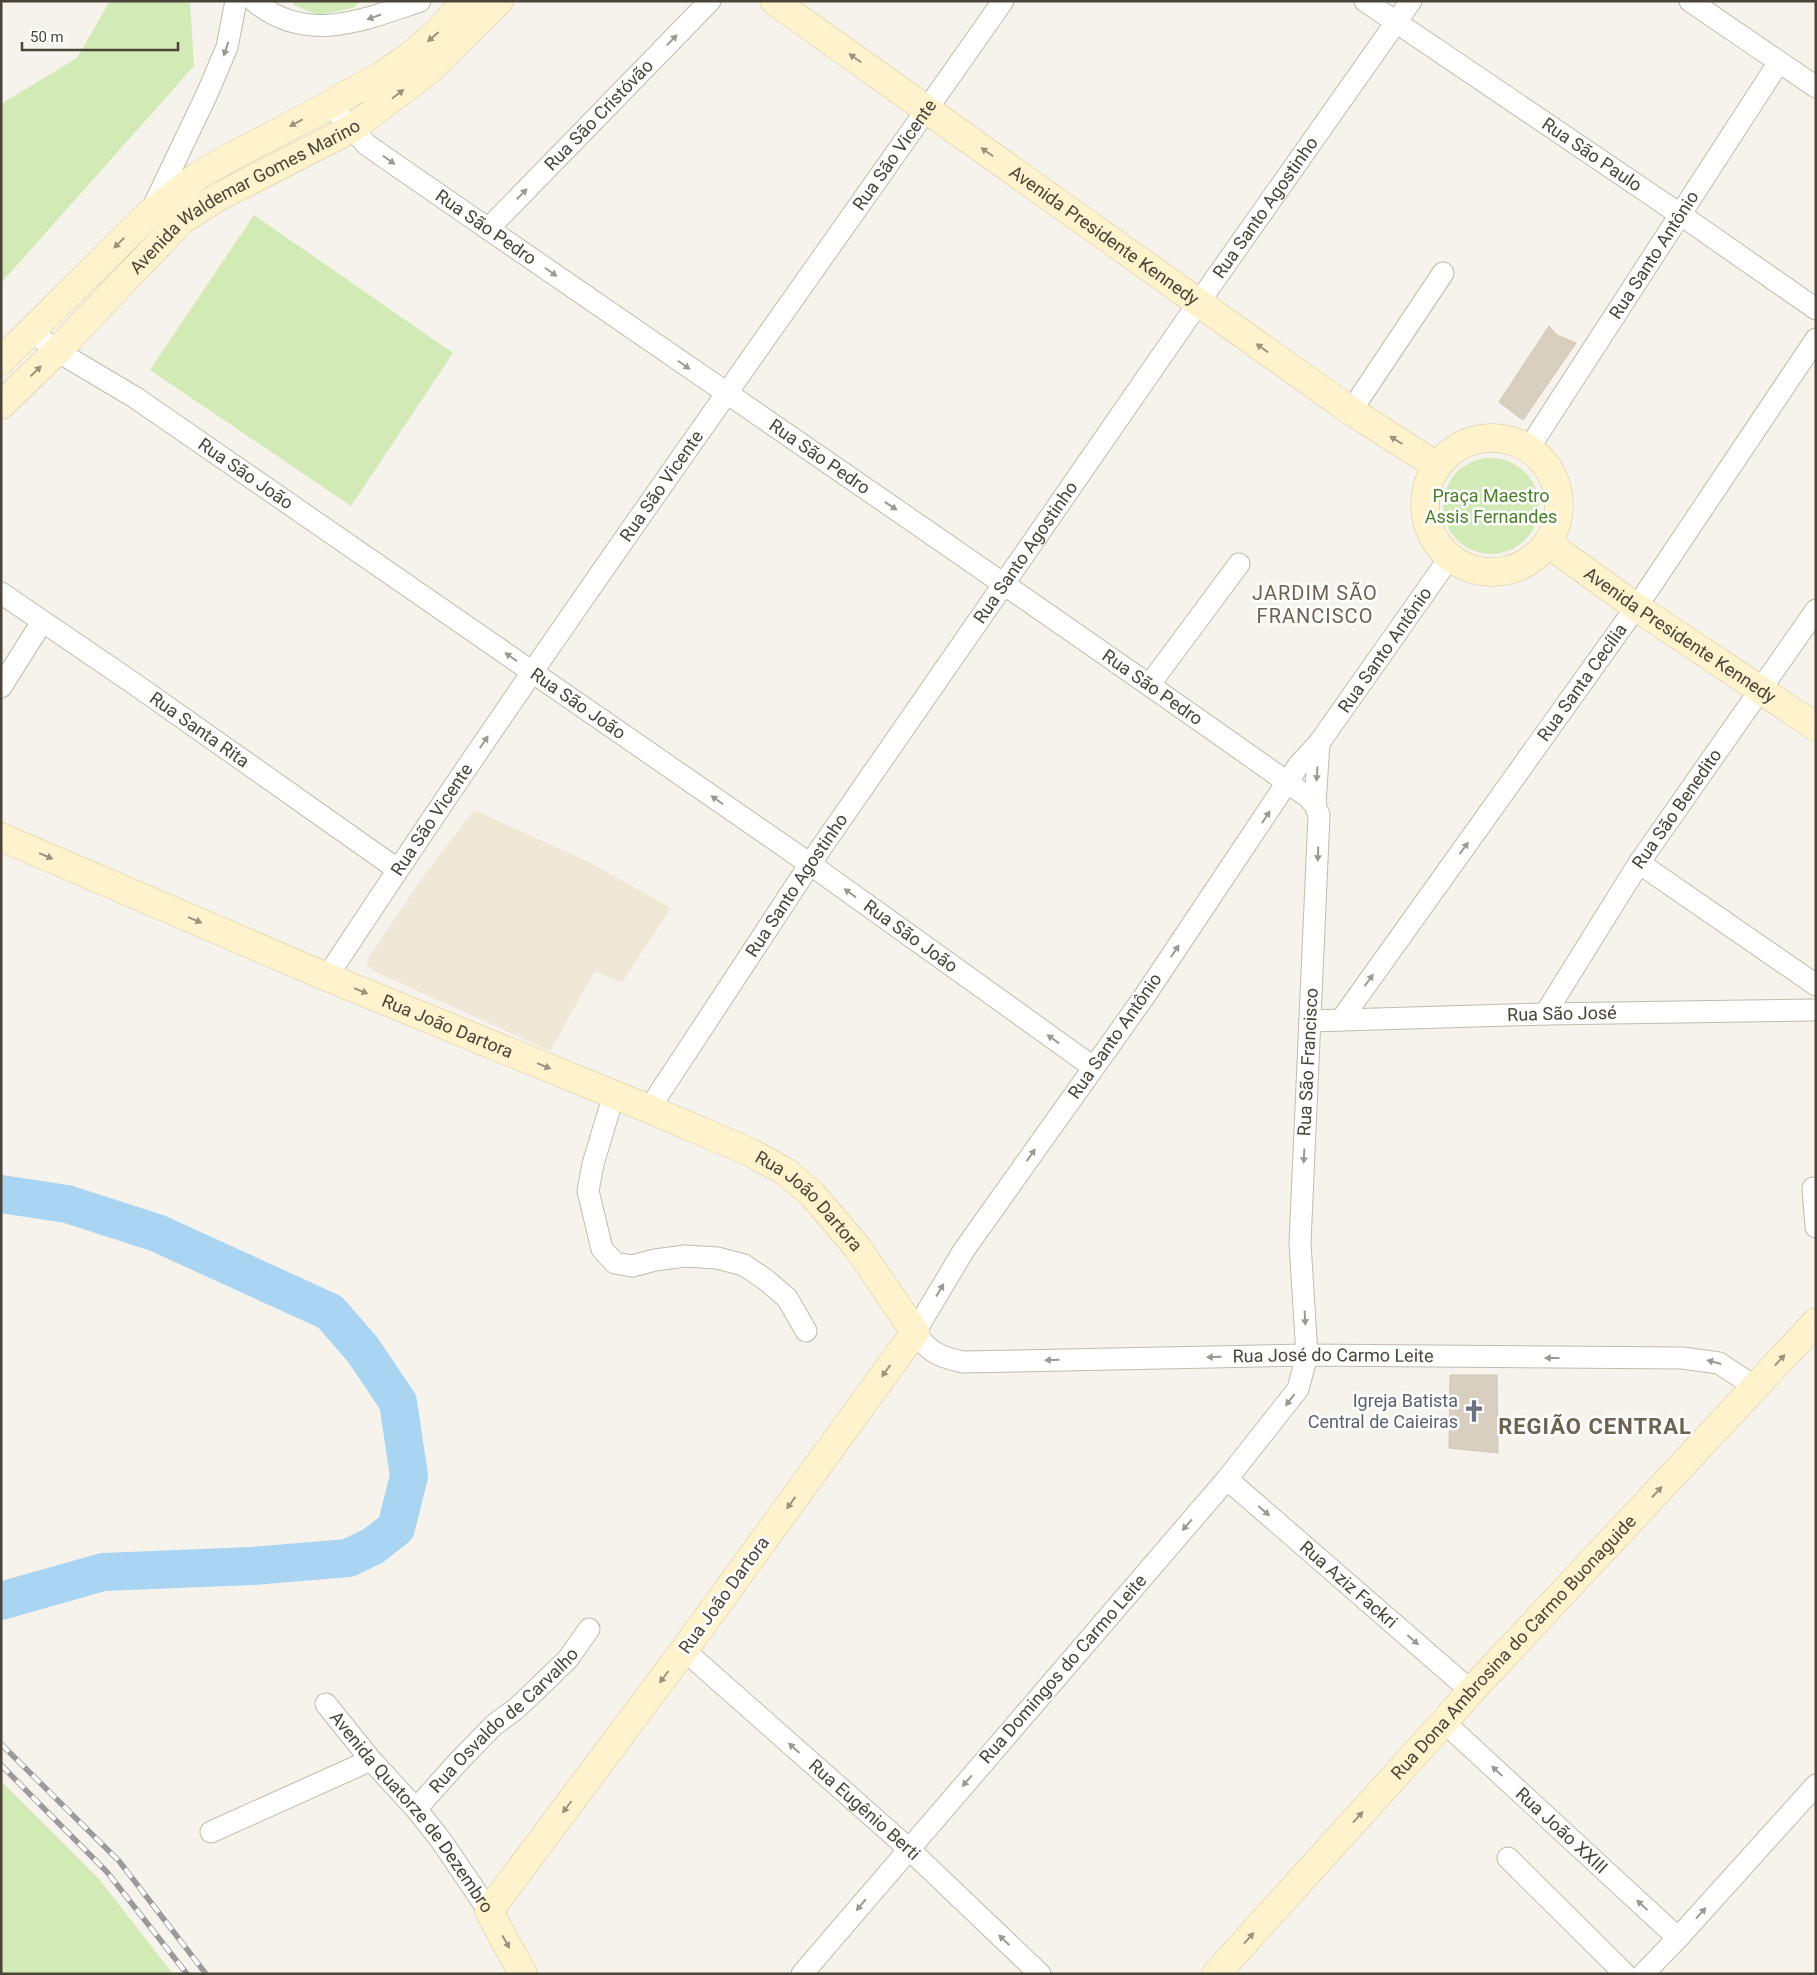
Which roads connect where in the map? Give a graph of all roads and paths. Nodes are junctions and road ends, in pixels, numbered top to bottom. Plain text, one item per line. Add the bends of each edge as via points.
1 (236, 1) edge
2 (254, 1) edge
3 (420, 1) edge
4 (466, 1) edge
5 (499, 1) edge
6 (710, 1) edge
7 (774, 1) edge
8 (1004, 1) edge
9 (1365, 1) edge
10 (1411, 1) edge
11 (1690, 1) edge
12 (1396, 23) junction
13 (1779, 62) junction
14 (1816, 87) edge
15 (330, 105) junction
16 (927, 110) junction
17 (351, 129) junction
18 (150, 213) junction
19 (1681, 215) junction
20 (488, 229) junction
21 (1442, 273) dead end
22 (1199, 302) junction
23 (1816, 309) edge
24 (31, 330) junction
25 (1816, 339) edge
26 (57, 351) junction
27 (1, 361) edge
28 (725, 393) junction
29 (1, 405) edge
30 (1351, 411) junction
31 (1529, 448) junction
32 (1437, 466) junction
33 (1547, 543) junction
34 (1450, 557) junction
35 (1239, 564) dead end
36 (1005, 584) junction
37 (1, 593) edge
38 (1636, 607) junction
39 (1816, 610) edge
40 (42, 622) junction
41 (532, 672) junction
42 (1150, 684) junction
43 (1, 688) edge
44 (1760, 688) junction
45 (1816, 727) edge
46 (1319, 744) junction
47 (1289, 783) junction
48 (1315, 805) junction
49 (1, 837) edge
50 (1640, 863) junction
51 (810, 864) junction
52 (397, 870) junction
53 (327, 977) junction
54 (1816, 985) edge
55 (1816, 1010) edge
56 (1545, 1014) junction
57 (1341, 1020) junction
58 (1310, 1021) junction
59 (1093, 1067) junction
60 (614, 1094) junction
61 (650, 1109) junction
62 (1813, 1188) dead end
63 (1816, 1227) edge
64 (1816, 1322) edge
65 (806, 1331) dead end
66 (915, 1332) junction
67 (1307, 1355) junction
68 (1755, 1387) junction
69 (1227, 1479) junction
70 (589, 1629) dead end
71 (684, 1650) junction
72 (1470, 1691) junction
73 (326, 1704) dead end
74 (1444, 1722) junction
75 (371, 1760) junction
76 (1816, 1785) edge
77 (416, 1809) junction
78 (211, 1832) dead end
79 (909, 1848) junction
80 (1508, 1858) dead end
81 (489, 1911) junction
82 (1678, 1938) junction
83 (523, 1974) edge
84 (802, 1974) edge
85 (1040, 1974) edge
86 (1216, 1974) edge
87 (1625, 1974) edge
88 (1643, 1974) edge

1 -> 18 street via 227,47
3 -> 2 street via 361,22 337,26 286,20
4 -> 15 street, Avenida Waldemar Gomes Marino via 410,56
17 -> 5 street, Avenida Waldemar Gomes Marino via 427,72
20 -> 6 street, Rua São Cristóvão
16 -> 7 street, Avenida Presidente Kennedy
8 - 16 street, Rua São Vicente
9 - 12 street, Rua São Paulo
10 - 12 street, Rua Santo Agostinho
11 - 13 street
12 - 19 street, Rua São Paulo
12 - 22 street, Rua Santo Agostinho
13 - 14 street
13 - 19 street, Rua Santo Antônio
15 - 17 street, Rua São Pedro
15 -> 18 street, Avenida Waldemar Gomes Marino via 199,175
22 -> 16 street, Avenida Presidente Kennedy
16 - 28 street, Rua São Vicente
17 -> 20 street, Rua São Pedro via 367,145
17 - 26 street, Avenida Waldemar Gomes Marino via 218,197 182,220
18 -> 24 street, Avenida Waldemar Gomes Marino
19 - 23 street, Rua São Paulo
19 - 31 street, Rua Santo Antônio
20 -> 28 street, Rua São Pedro
21 - 30 street
30 -> 22 street, Avenida Presidente Kennedy
22 - 36 street, Rua Santo Agostinho
24 - 26 street, Rua São João
24 - 27 street, Avenida Waldemar Gomes Marino
25 - 38 street, Rua Santa Cecília
29 -> 26 street, Avenida Waldemar Gomes Marino
41 -> 26 street, Rua São João via 136,398
28 -> 36 street, Rua São Pedro
28 - 41 street, Rua São Vicente
32 -> 30 street, Avenida Presidente Kennedy
31 - 32 street via 1512,440 1474,440 1457,448
31 - 33 street via 1546,463 1556,483 1560,505 1556,526
32 - 34 street via 1426,500 1427,521 1436,541
33 - 34 street via 1530,561 1510,570 1489,572 1468,568
33 - 38 street, Avenida Presidente Kennedy
34 - 46 street, Rua Santo Antônio
35 - 42 street
36 - 42 street, Rua São Pedro
36 - 51 street, Rua Santo Agostinho
37 - 40 street, Rua Santa Rita
38 - 44 street, Avenida Presidente Kennedy
57 -> 38 street, Rua Santa Cecília
39 - 44 street, Rua São Benedito
40 - 43 street
40 - 52 street, Rua Santa Rita
51 -> 41 street, Rua São João
52 -> 41 street, Rua São Vicente
42 - 47 street, Rua São Pedro
44 - 45 street, Avenida Presidente Kennedy
44 - 50 street, Rua São Benedito
46 - 47 street, Rua Santo Antônio via 1298,766
46 -> 48 street
47 - 48 street
59 -> 47 street, Rua Santo Antônio
48 -> 58 street, Rua São Francisco via 1319,815
49 -> 53 street, Rua João Dartora
50 - 54 street
50 - 56 street, Rua São Benedito
59 -> 51 street, Rua São João
51 - 61 street, Rua Santo Agostinho
52 - 53 street, Rua São Vicente
53 -> 60 street, Rua João Dartora
55 - 56 street, Rua São José
56 - 57 street, Rua São José
57 - 58 street, Rua São José
58 -> 67 street, Rua São Francisco via 1300,1243
66 -> 59 street, Rua Santo Antônio via 964,1250
60 - 61 street, Rua João Dartora
60 - 65 street via 588,1191 602,1249 615,1263 632,1266 685,1256 717,1258 744,1265 786,1298
61 - 66 street, Rua João Dartora via 750,1152 786,1172 812,1194 857,1247
62 - 63 street
68 -> 64 street, Rua Dona Ambrosina do Carmo Buonaguide
67 -> 66 street, Rua José do Carmo Leite via 963,1362 934,1353 923,1345
66 -> 71 street, Rua João Dartora
68 -> 67 street, Rua José do Carmo Leite via 1719,1363 1682,1358
67 -> 69 street, Rua Domingos do Carmo Leite via 1298,1389
72 -> 68 street, Rua Dona Ambrosina do Carmo Buonaguide
69 -> 72 street, Rua Aziz Fackri
69 -> 79 street, Rua Domingos do Carmo Leite
70 - 77 street, Rua Osvaldo de Carvalho via 568,1659 494,1725
79 -> 71 street, Rua Eugênio Berti
71 -> 81 street, Rua João Dartora
72 - 74 street, Rua Dona Ambrosina do Carmo Buonaguide
73 - 75 street, Avenida Quatorze de Dezembro
82 -> 74 street, Rua João XXIII
86 -> 74 street, Rua Dona Ambrosina do Carmo Buonaguide
75 - 77 street, Avenida Quatorze de Dezembro
75 - 78 street
82 -> 76 street
77 - 81 street, Avenida Quatorze de Dezembro
79 -> 84 street, Rua Domingos do Carmo Leite
85 -> 79 street, Rua Eugênio Berti
80 - 87 street
81 -> 83 street, Avenida Quatorze de Dezembro
82 - 88 street

